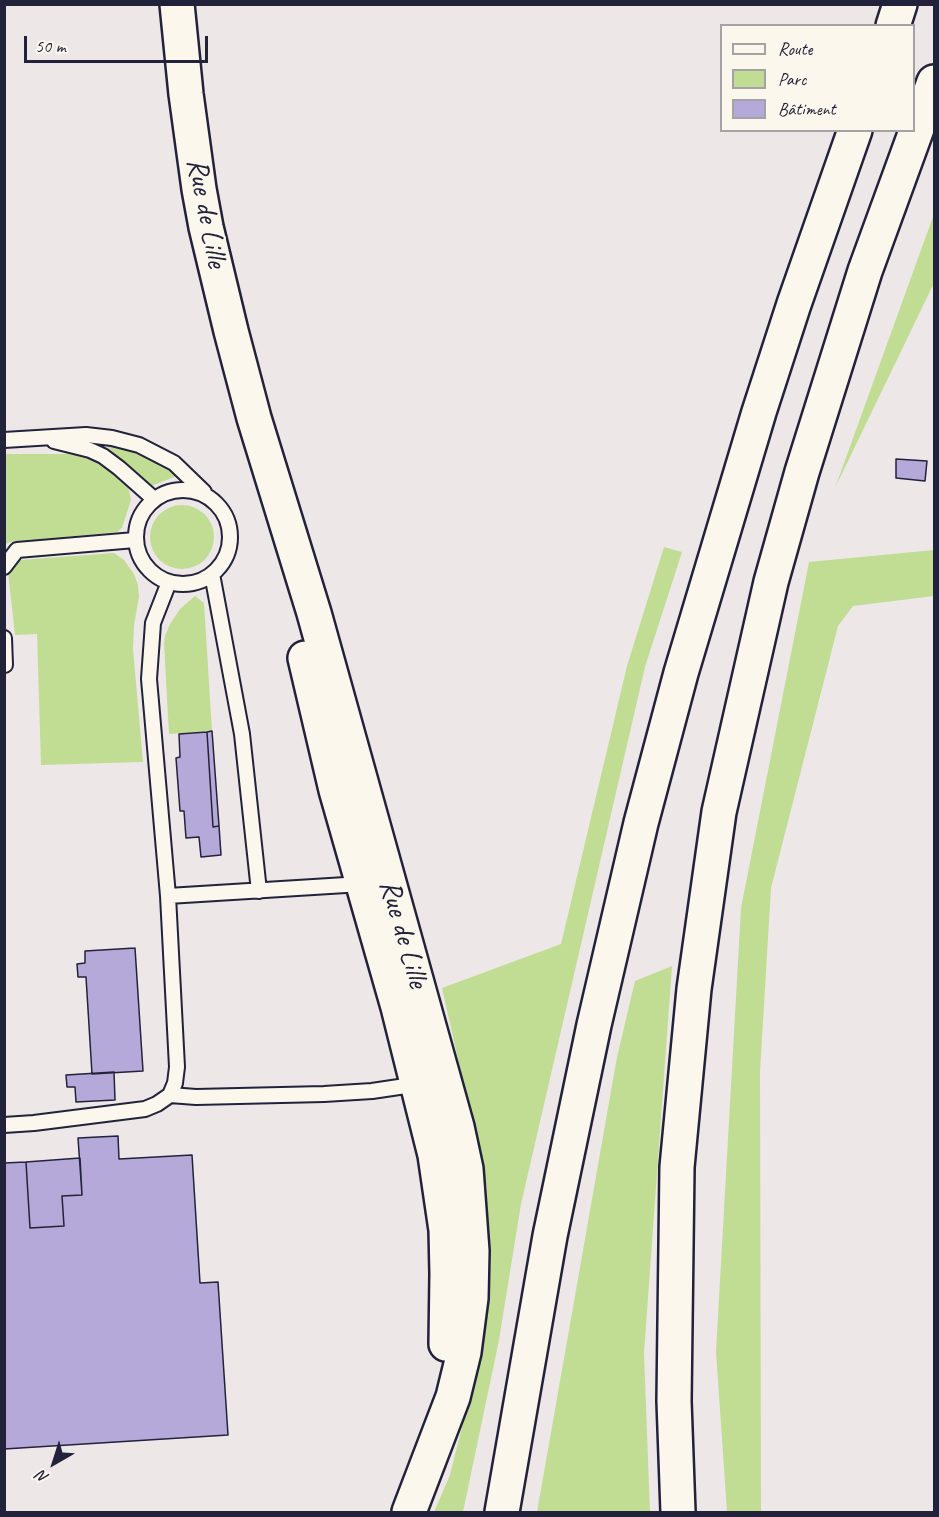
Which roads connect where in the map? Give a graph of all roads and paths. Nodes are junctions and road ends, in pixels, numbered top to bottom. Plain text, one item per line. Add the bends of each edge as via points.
1 (177, 4) edge
2 (900, 4) edge
3 (893, 24) edge
4 (934, 82) edge
5 (854, 132) edge
6 (46, 439) junction
7 (4, 440) edge
8 (208, 496) junction
9 (154, 499) junction
10 (135, 540) junction
11 (4, 567) edge
12 (212, 574) junction
13 (169, 582) junction
14 (4, 638) edge
15 (5, 665) edge
16 (375, 883) junction
17 (259, 891) junction
18 (168, 896) junction
19 (419, 1084) junction
20 (170, 1095) junction
21 (4, 1125) edge
22 (431, 1456) junction
23 (409, 1512) edge
24 (502, 1512) edge
25 (678, 1512) edge

1 - 16 main road, Rue de Lille via 205,218 254,418 336,790
2 - 3 main road
4 - 25 main road via 865,271 802,472 771,582 719,812 694,988 677,1167 674,1401
5 - 24 main road via 759,412 641,823 550,1236
6 - 7 lane
6 - 8 lane via 86,435 139,445 174,463
6 - 9 lane via 103,456
8 - 9 lane via 176,489
8 - 12 lane via 220,507 231,538 227,555
9 - 10 lane via 138,519
10 - 11 lane via 18,550
10 - 13 lane via 145,567
12 - 13 lane via 190,584
12 - 17 lane via 242,734
13 - 18 lane via 153,623 149,679
14 - 15 lane
16 - 17 lane
16 - 19 main road, Rue de Lille
16 - 22 main road, Rue de Lille via 457,1127 471,1220 471,1298 464,1352 453,1397
17 - 18 lane
18 - 20 lane via 177,1067
19 - 20 lane via 324,1094
19 - 22 main road, Rue de Lille via 439,1177 447,1253 444,1378
20 - 21 lane via 145,1109
22 - 23 main road, Rue de Lille

